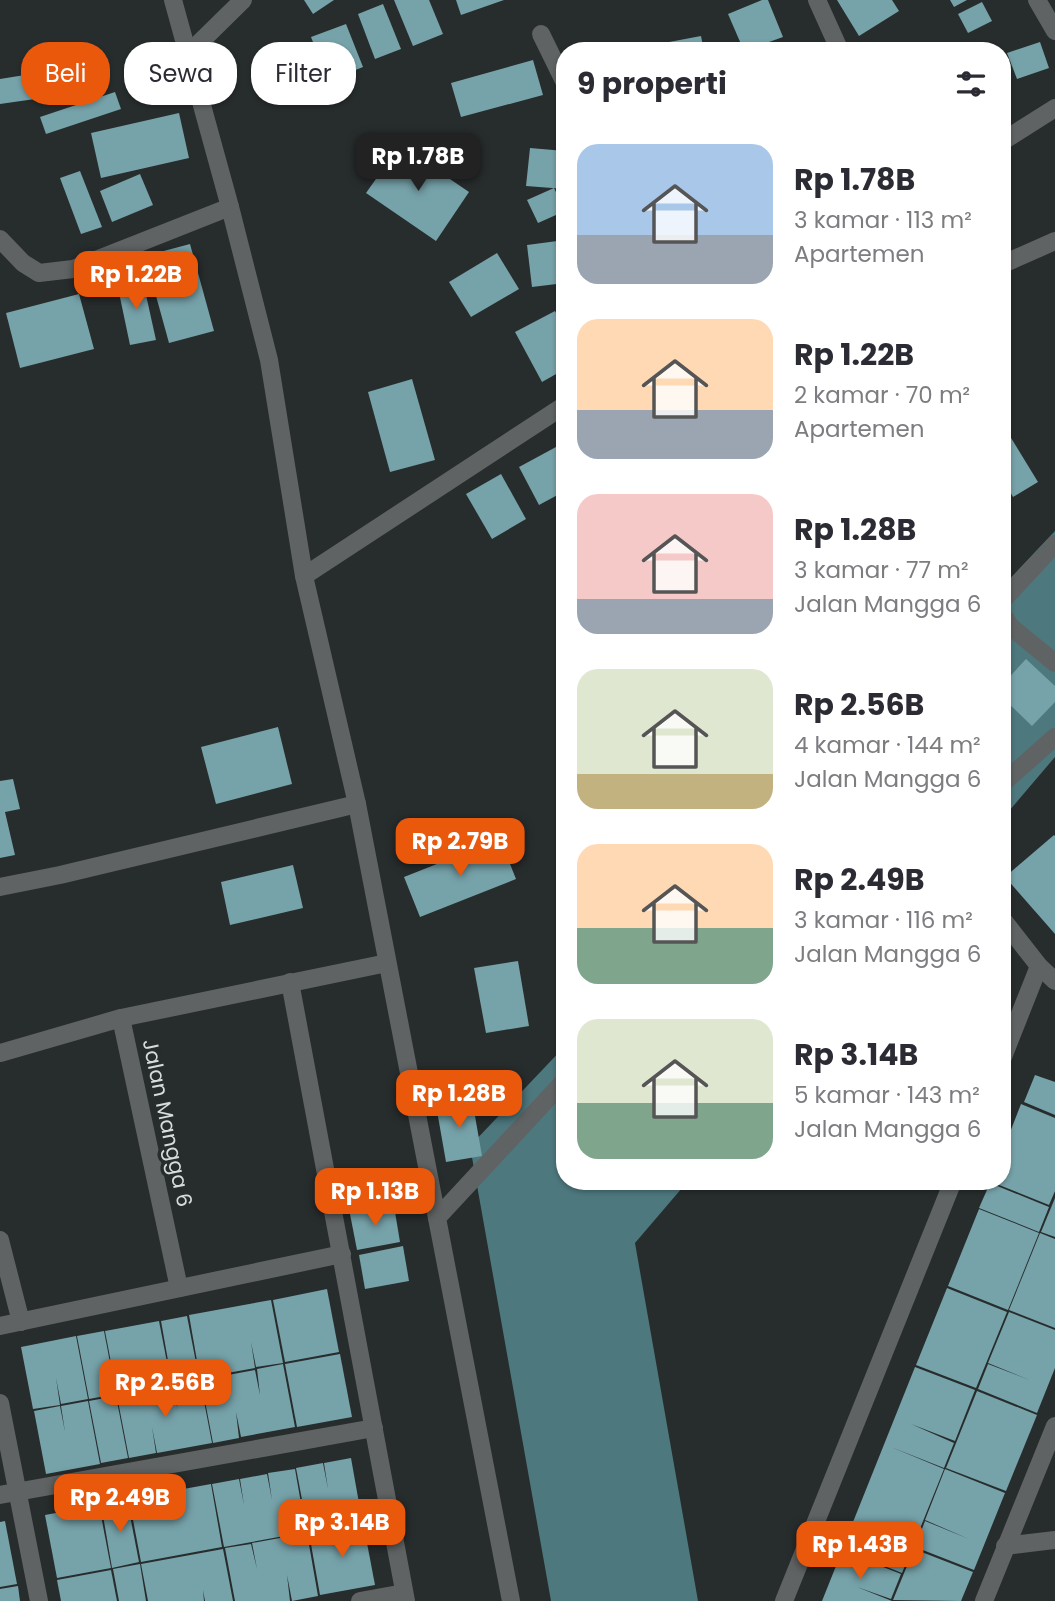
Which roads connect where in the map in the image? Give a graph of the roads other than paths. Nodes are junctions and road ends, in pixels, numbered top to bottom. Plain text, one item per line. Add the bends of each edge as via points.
1 (173, 0) edge
2 (243, 0) edge
3 (817, 0) edge
4 (1037, 0) edge
5 (1055, 31) edge
6 (541, 34) dead end
7 (185, 42) edge
8 (200, 42) edge
9 (837, 42) edge
10 (556, 65) edge
11 (202, 105) edge
12 (1055, 108) edge
13 (1011, 136) edge
14 (230, 207) junction
15 (0, 239) edge
16 (1055, 241) edge
17 (1011, 260) edge
18 (556, 411) edge
19 (1055, 544) edge
20 (304, 576) junction
21 (1011, 591) edge
22 (1011, 624) edge
23 (1055, 663) edge
24 (1055, 737) edge
25 (1011, 776) edge
26 (358, 804) junction
27 (0, 887) edge
28 (1011, 930) edge
29 (387, 963) junction
30 (1039, 966) junction
31 (1055, 981) edge
32 (290, 982) junction
33 (121, 1018) junction
34 (1011, 1037) edge
35 (0, 1053) edge
36 (556, 1090) edge
37 (949, 1190) edge
38 (437, 1218) junction
39 (0, 1240) edge
40 (342, 1254) junction
41 (179, 1288) junction
42 (21, 1322) junction
43 (0, 1326) edge
44 (0, 1403) edge
45 (1055, 1426) edge
46 (374, 1427) junction
47 (9, 1494) edge
48 (1055, 1540) edge
49 (1005, 1546) junction
50 (405, 1597) edge
51 (39, 1601) edge
52 (360, 1601) edge
53 (511, 1601) edge
54 (784, 1601) edge
55 (984, 1601) edge

1 - 7 street
2 - 8 street
3 - 9 street
4 - 5 street
6 - 10 street
11 - 14 street
12 - 13 street
14 - 15 street via 74,269 39,273
14 - 20 street via 270,360
16 - 17 street
18 - 20 street
19 - 21 street
20 - 26 street
22 - 23 street
24 - 25 street
26 - 27 street
26 - 29 street
28 - 30 street
29 - 32 street, Jalan Mangga 6
29 - 38 street
30 - 31 street
30 - 34 street
32 - 33 street, Jalan Mangga 6
32 - 40 street
33 - 35 street
33 - 41 street, Jalan Mangga 6
36 - 38 street
37 - 54 street
38 - 53 street
39 - 42 street
40 - 41 street
40 - 46 street
41 - 42 street
42 - 43 street
44 - 47 street
45 - 49 street
46 - 47 street
46 - 50 street
47 - 51 street
48 - 49 street
49 - 55 street
50 - 52 street

